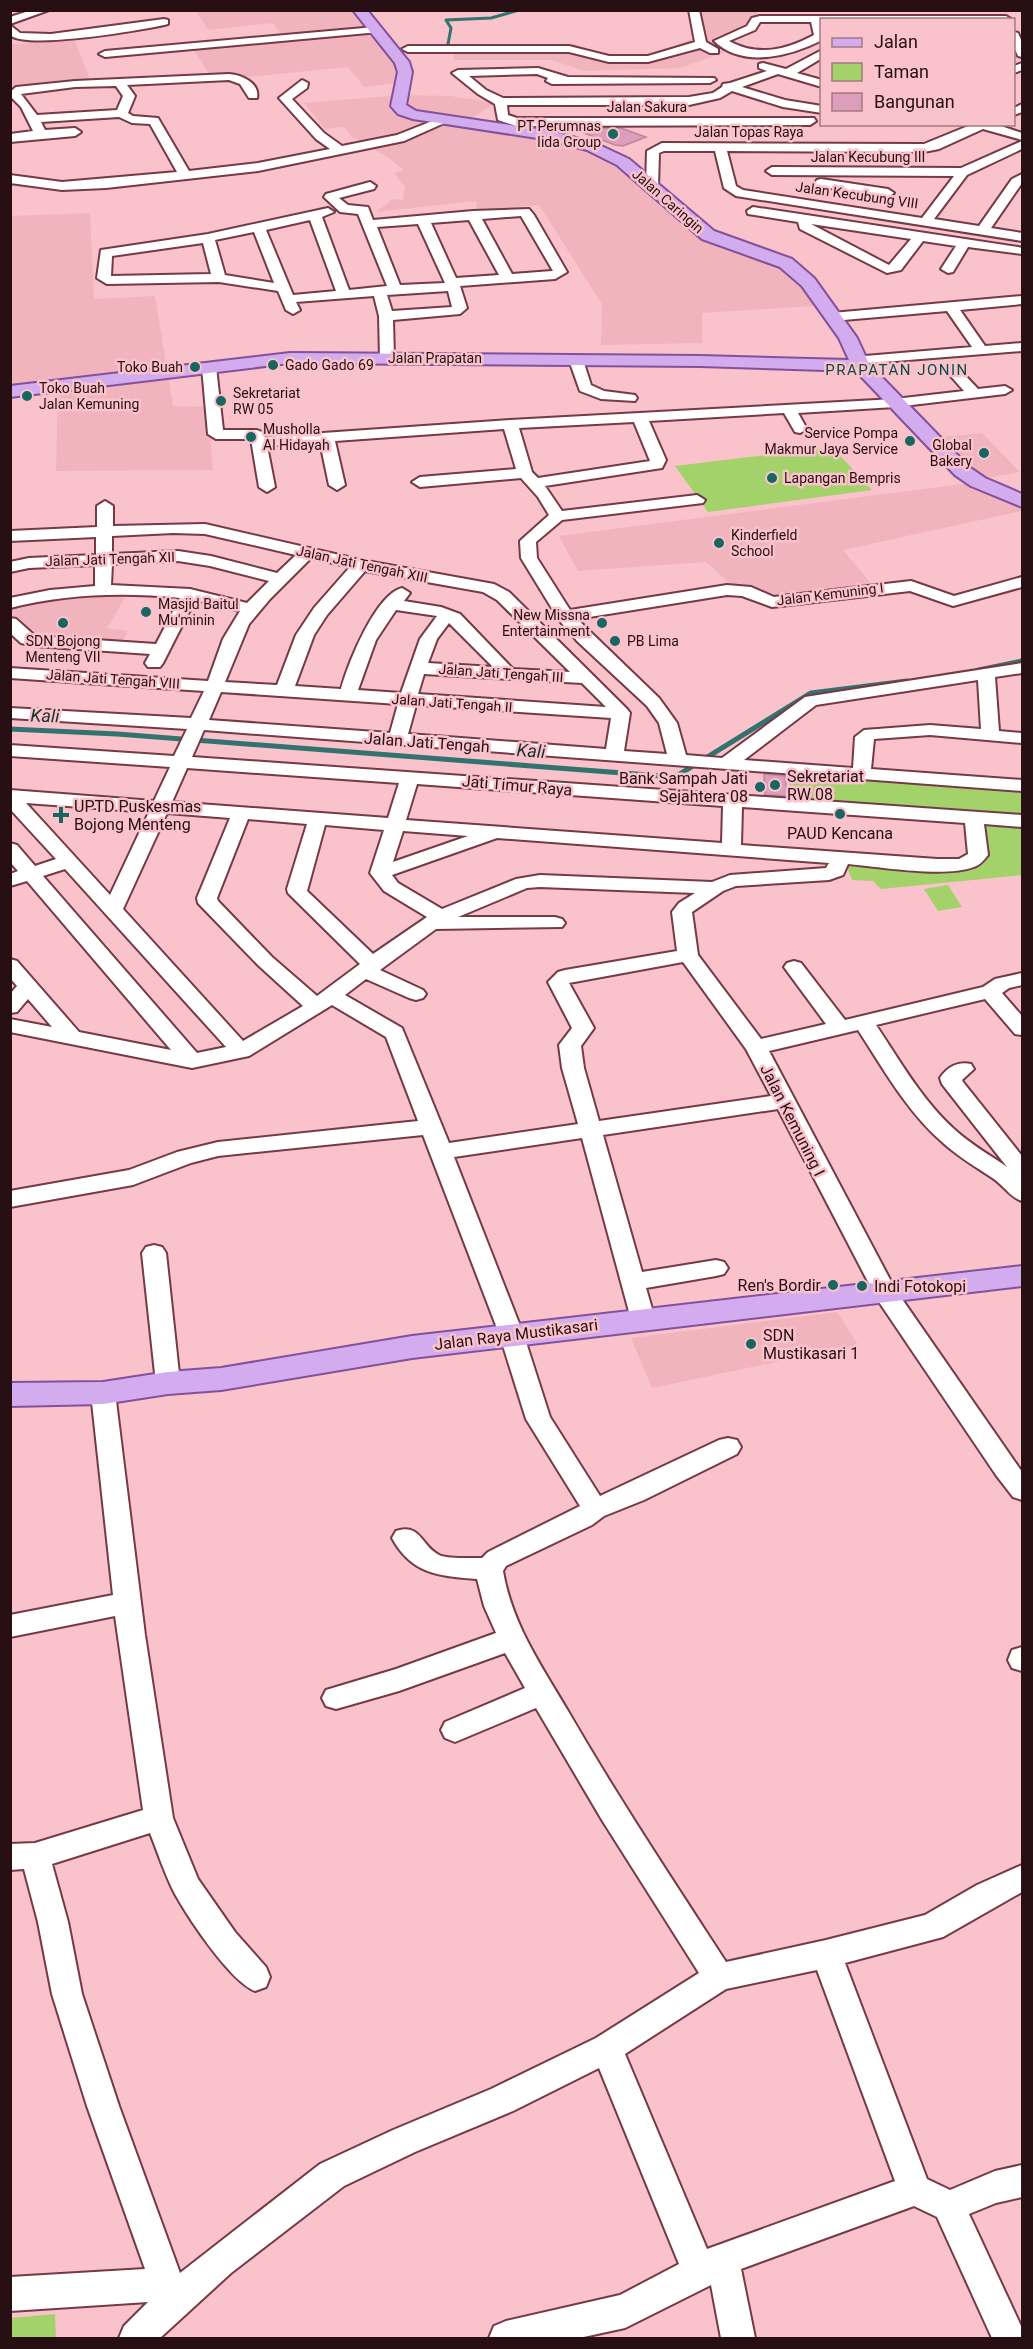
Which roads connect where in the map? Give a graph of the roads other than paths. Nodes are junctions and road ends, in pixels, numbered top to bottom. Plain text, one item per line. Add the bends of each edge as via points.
1 (44, 10) edge
2 (359, 10) edge
3 (694, 10) edge
4 (815, 19) junction
5 (820, 19) edge
6 (10, 21) edge
7 (169, 27) edge
8 (10, 28) edge
9 (375, 30) junction
10 (1015, 37) edge
11 (701, 44) junction
12 (799, 46) junction
13 (408, 49) dead end
14 (820, 52) edge
15 (105, 54) dead end
16 (820, 54) edge
17 (1023, 54) edge
18 (809, 59) junction
19 (202, 70) junction
20 (679, 71) dead end
21 (777, 71) junction
22 (820, 78) edge
23 (710, 80) junction
24 (611, 81) junction
25 (119, 82) junction
26 (302, 83) dead end
27 (731, 87) junction
28 (253, 96) dead end
29 (612, 101) junction
30 (501, 102) junction
31 (122, 113) junction
32 (817, 115) edge
33 (32, 119) junction
34 (445, 120) junction
35 (615, 122) junction
36 (982, 126) edge
37 (988, 126) edge
38 (75, 132) dead end
39 (37, 134) junction
40 (1023, 136) edge
41 (10, 138) edge
42 (1023, 145) edge
43 (720, 147) junction
44 (769, 147) junction
45 (341, 151) junction
46 (772, 171) junction
47 (902, 172) junction
48 (963, 172) junction
49 (185, 175) junction
50 (1023, 178) edge
51 (10, 179) edge
52 (652, 186) junction
53 (888, 193) junction
54 (345, 209) junction
55 (363, 210) junction
56 (753, 211) dead end
57 (874, 213) junction
58 (315, 215) junction
59 (473, 215) junction
60 (423, 220) junction
61 (807, 220) junction
62 (926, 221) junction
63 (371, 224) junction
64 (258, 227) junction
65 (865, 228) junction
66 (983, 230) junction
67 (919, 237) junction
68 (1023, 237) edge
69 (208, 238) junction
70 (964, 244) junction
71 (1023, 252) edge
72 (948, 269) dead end
73 (219, 278) junction
74 (507, 278) junction
75 (454, 284) junction
76 (395, 289) junction
77 (380, 292) junction
78 (345, 294) junction
79 (289, 299) junction
80 (1023, 300) edge
81 (951, 307) junction
82 (386, 316) junction
83 (832, 317) junction
84 (1023, 347) edge
85 (981, 350) junction
86 (387, 358) junction
87 (576, 360) junction
88 (860, 363) junction
89 (209, 367) junction
90 (955, 373) dead end
91 (1005, 390) dead end
92 (10, 392) edge
93 (975, 394) junction
94 (630, 398) dead end
95 (895, 403) junction
96 (789, 409) junction
97 (640, 417) junction
98 (510, 424) junction
99 (800, 429) dead end
100 (327, 438) junction
101 (259, 442) junction
102 (530, 478) junction
103 (420, 482) dead end
104 (337, 485) dead end
105 (267, 487) dead end
106 (697, 500) dead end
107 (1023, 501) edge
108 (105, 506) dead end
109 (557, 516) junction
110 (105, 531) junction
111 (10, 536) edge
112 (307, 553) junction
113 (103, 558) junction
114 (361, 565) junction
115 (10, 567) edge
116 (418, 577) junction
117 (280, 579) junction
118 (1023, 582) edge
119 (103, 592) junction
120 (190, 594) junction
121 (10, 603) edge
122 (392, 604) junction
123 (251, 609) junction
124 (447, 614) junction
125 (565, 616) junction
126 (10, 623) edge
127 (160, 649) junction
128 (417, 668) junction
129 (1023, 668) edge
130 (10, 673) edge
131 (508, 673) junction
132 (986, 675) junction
133 (585, 678) junction
134 (146, 681) junction
135 (215, 686) junction
136 (284, 691) junction
137 (348, 696) junction
138 (408, 700) junction
139 (10, 713) edge
140 (621, 713) junction
141 (194, 728) junction
142 (989, 728) junction
143 (1023, 738) edge
144 (397, 740) junction
145 (10, 750) edge
146 (614, 756) junction
147 (184, 757) junction
148 (692, 762) junction
149 (726, 764) junction
150 (862, 774) junction
151 (410, 777) junction
152 (1023, 786) edge
153 (10, 797) edge
154 (733, 801) junction
155 (162, 807) junction
156 (242, 812) junction
157 (318, 818) junction
158 (974, 818) junction
159 (1023, 821) edge
160 (395, 823) junction
161 (498, 831) junction
162 (10, 849) edge
163 (731, 849) junction
164 (840, 857) junction
165 (67, 862) junction
166 (32, 873) junction
167 (380, 873) junction
168 (10, 880) edge
169 (719, 887) junction
170 (113, 910) junction
171 (436, 920) junction
172 (555, 923) dead end
173 (688, 955) junction
174 (11, 966) edge
175 (794, 967) dead end
176 (370, 968) junction
177 (1023, 979) edge
178 (29, 986) junction
179 (990, 992) junction
180 (416, 994) dead end
181 (324, 1001) junction
182 (10, 1007) edge
183 (864, 1023) junction
184 (10, 1025) edge
185 (840, 1028) junction
186 (1023, 1029) edge
187 (71, 1036) junction
188 (756, 1047) junction
189 (241, 1051) junction
190 (192, 1061) junction
191 (963, 1069) dead end
192 (783, 1101) junction
193 (430, 1127) junction
194 (591, 1129) junction
195 (440, 1152) junction
196 (1023, 1170) edge
197 (1023, 1193) edge
198 (10, 1199) edge
199 (154, 1253) dead end
200 (716, 1268) dead end
201 (1023, 1276) edge
202 (632, 1282) junction
203 (885, 1293) junction
204 (643, 1319) junction
205 (512, 1336) junction
206 (168, 1383) junction
207 (103, 1393) junction
208 (10, 1395) edge
209 (728, 1447) dead end
210 (1023, 1490) edge
211 (595, 1509) junction
212 (405, 1538) dead end
213 (489, 1569) junction
214 (128, 1603) junction
215 (10, 1626) edge
216 (511, 1639) junction
217 (542, 1693) junction
218 (336, 1698) dead end
219 (455, 1730) dead end
220 (159, 1818) junction
221 (23, 1856) edge
222 (1023, 1878) edge
223 (826, 1954) junction
224 (255, 1977) dead end
225 (719, 1977) junction
226 (606, 2048) junction
227 (1023, 2181) edge
228 (915, 2190) junction
229 (949, 2206) junction
230 (711, 2266) junction
231 (171, 2291) junction
232 (10, 2294) edge
233 (136, 2338) edge
234 (506, 2338) edge
235 (738, 2338) edge
236 (1009, 2338) edge

1 - 6 street
2 - 9 main road, Jalan Caringin
3 - 11 street
4 - 5 street
4 - 12 street via 820,36
4 - 12 street via 756,20 751,28 720,41 759,56
7 - 8 street via 21,37
7 - 9 street
7 - 15 street
7 - 19 street via 193,52
9 - 34 main road, Jalan Caringin via 402,62 405,72 398,106 413,115
10 - 17 street
11 - 13 street via 637,59 609,58 569,49
11 - 21 street
12 - 14 street
16 - 18 street
18 - 21 street
18 - 21 street
19 - 25 street
19 - 28 street via 239,78
20 - 23 street
21 - 22 street
21 - 27 street
23 - 24 street
23 - 27 street
24 - 29 street
24 - 30 street via 469,82
25 - 31 street via 129,96
25 - 33 street via 15,91
26 - 45 street via 301,88 285,98 320,136
27 - 29 street via 708,99
27 - 32 street
29 - 30 street
29 - 35 street
30 - 35 street, Jalan Sakura via 502,117 506,120
31 - 33 street
31 - 49 street via 128,120 154,121
32 - 35 street, Jalan Sakura via 641,122 640,132
33 - 39 street via 40,132
34 - 45 street via 410,135
34 - 52 main road, Jalan Caringin via 584,144 623,162
36 - 44 street, Jalan Topas Raya via 930,147
37 - 40 street
38 - 39 street
39 - 41 street
42 - 48 street
43 - 44 street, Jalan Topas Raya
43 - 52 street, Jalan Topas Raya via 656,148
43 - 57 street, Jalan Kecubung VIII via 734,191
44 - 46 street
45 - 49 street via 258,167
46 - 47 street, Jalan Kecubung III
46 - 53 street via 776,177
47 - 48 street, Jalan Kecubung III
47 - 53 street
48 - 62 street
49 - 51 street via 62,186
50 - 66 street via 1016,182
52 - 83 main road, Jalan Caringin via 708,236 795,269
53 - 57 street
54 - 55 street
54 - 55 street via 330,197 368,180 372,200
54 - 58 street
55 - 63 street
56 - 61 street
57 - 62 street, Jalan Kecubung VIII
57 - 65 street
58 - 64 street
58 - 78 street
59 - 60 street
59 - 74 street
59 - 74 street via 528,215 560,272
60 - 63 street
60 - 75 street
61 - 65 street
61 - 67 street via 805,226 887,268 896,267
62 - 66 street, Jalan Kecubung VIII
63 - 76 street
64 - 69 street
64 - 79 street
65 - 67 street
66 - 68 street, Jalan Kecubung VIII
67 - 70 street
69 - 73 street
69 - 73 street via 156,263
70 - 71 street
70 - 72 street
73 - 79 street
74 - 75 street
75 - 76 street
75 - 82 street via 459,310
76 - 77 street
77 - 78 street
77 - 82 street
78 - 79 street
80 - 81 street
81 - 83 street
81 - 85 street
82 - 86 street
83 - 88 main road, Jalan Caringin
84 - 85 street
85 - 88 street
86 - 87 main road, Jalan Prapatan
86 - 89 main road, Jalan Prapatan via 290,358
87 - 88 main road, Jalan Prapatan
87 - 94 street via 585,388 601,395
88 - 95 main road, Jalan Caringin
89 - 92 main road, Jalan Prapatan
89 - 101 street via 216,434 257,435
90 - 93 street
91 - 93 street
93 - 95 street
95 - 96 street
95 - 107 main road, Jalan Caringin via 962,471
96 - 97 street
96 - 99 street
97 - 98 street
97 - 102 street via 657,465
98 - 100 street
98 - 102 street
100 - 101 street
100 - 104 street
101 - 105 street
102 - 103 street
102 - 109 street
106 - 109 street
108 - 110 street
109 - 125 street via 533,535 527,550
110 - 111 street, Jalan Jati Tengah XIII
110 - 112 street, Jalan Jati Tengah XIII via 205,530
110 - 113 street
112 - 114 street, Jalan Jati Tengah XIII
112 - 117 street
113 - 115 street, Jalan Jati Tengah XII
113 - 117 street, Jalan Jati Tengah XII via 178,556
113 - 119 street
114 - 116 street, Jalan Jati Tengah XIII
114 - 136 street via 305,634
116 - 122 street
116 - 133 street, Jalan Jati Tengah XIII via 496,591
117 - 123 street
118 - 125 street, Jalan Kemuning I via 953,601 911,586 781,602 727,590
119 - 120 street
119 - 121 street via 50,594
120 - 123 street
120 - 127 street
122 - 124 street
122 - 137 street via 360,652
123 - 135 street via 236,630
124 - 128 street via 429,639
124 - 131 street
125 - 148 street via 653,702
126 - 127 street via 34,641
127 - 134 street
128 - 131 street, Jalan Jati Tengah III
128 - 138 street
129 - 132 street
130 - 134 street, Jalan Jati Tengah VIII
131 - 133 street, Jalan Jati Tengah III
132 - 142 street
132 - 149 street via 811,701
133 - 140 street, Jalan Jati Tengah XIII
134 - 135 street, Jalan Jati Tengah VIII
135 - 136 street, Jalan Jati Tengah VIII
135 - 141 street
136 - 137 street, Jalan Jati Tengah II
137 - 138 street, Jalan Jati Tengah II
138 - 140 street, Jalan Jati Tengah II
138 - 144 street
139 - 141 street, Jalan Jati Tengah
140 - 146 street
141 - 144 street, Jalan Jati Tengah
141 - 147 street
142 - 143 street
142 - 150 street via 870,734 864,737
144 - 146 street, Jalan Jati Tengah
145 - 147 street, Jati Timur Raya
146 - 148 street, Jalan Jati Tengah
147 - 151 street, Jati Timur Raya
147 - 155 street
148 - 149 street, Jalan Jati Tengah
149 - 150 street, Jalan Jati Tengah
150 - 152 street, Jalan Jati Tengah
151 - 154 street, Jati Timur Raya
151 - 160 street
153 - 155 street
153 - 165 street
154 - 158 street, Jati Timur Raya
154 - 163 street
155 - 156 street
155 - 170 street
156 - 157 street
156 - 181 street via 208,903 265,961
157 - 160 street
157 - 176 street via 298,893
158 - 159 street, Jati Timur Raya
158 - 164 street via 978,855 967,863 937,865
160 - 161 street
160 - 167 street
161 - 163 street
161 - 167 street
162 - 166 street
163 - 164 street
164 - 169 street via 836,871 829,874 730,881
165 - 166 street
165 - 170 street
166 - 168 street
166 - 190 street
167 - 171 street via 391,887
169 - 171 street via 532,881
169 - 173 street via 682,912
170 - 189 street
171 - 172 street
171 - 176 street
173 - 188 street, Jalan Kemuning I
173 - 194 street via 560,979 559,986 584,1028 570,1045
174 - 178 street
175 - 185 street
176 - 180 street
176 - 181 street
177 - 179 street via 1002,983
178 - 182 street
178 - 187 street
179 - 183 street
179 - 186 street
181 - 189 street
181 - 193 street via 395,1033
183 - 185 street
183 - 197 street via 905,1084 947,1135
184 - 187 street
185 - 188 street
187 - 190 street
188 - 192 street, Jalan Kemuning I
189 - 190 street
191 - 196 street via 951,1078 953,1084
192 - 194 street
192 - 203 street, Jalan Kemuning I
193 - 195 street
193 - 198 street via 219,1149 123,1179
194 - 195 street
194 - 202 street
195 - 205 street
199 - 206 street
200 - 202 street
201 - 203 main road, Jalan Raya Mustikasari
202 - 204 street
203 - 204 main road, Jalan Raya Mustikasari
203 - 210 street, Jalan Kemuning I
204 - 205 main road, Jalan Raya Mustikasari
205 - 206 main road, Jalan Raya Mustikasari via 412,1347 221,1379
205 - 211 street via 538,1419
206 - 207 main road, Jalan Raya Mustikasari
207 - 208 main road, Jalan Raya Mustikasari
207 - 214 street
209 - 211 street
211 - 213 street via 496,1559
212 - 213 street via 429,1562 439,1566
213 - 216 street
214 - 215 street
214 - 220 street
216 - 217 street
216 - 218 street via 399,1680
217 - 219 street
217 - 225 street
220 - 221 street
220 - 224 street via 186,1886 224,1942
221 - 231 street via 53,1922 67,1994 103,2106
222 - 223 street via 932,1927
223 - 225 street
223 - 228 street
225 - 226 street
226 - 230 street
226 - 231 street via 502,2100 332,2175 219,2261
227 - 229 street via 995,2187
228 - 229 street
228 - 230 street
229 - 236 street
230 - 234 street via 625,2311
230 - 235 street
231 - 232 street
231 - 233 street

